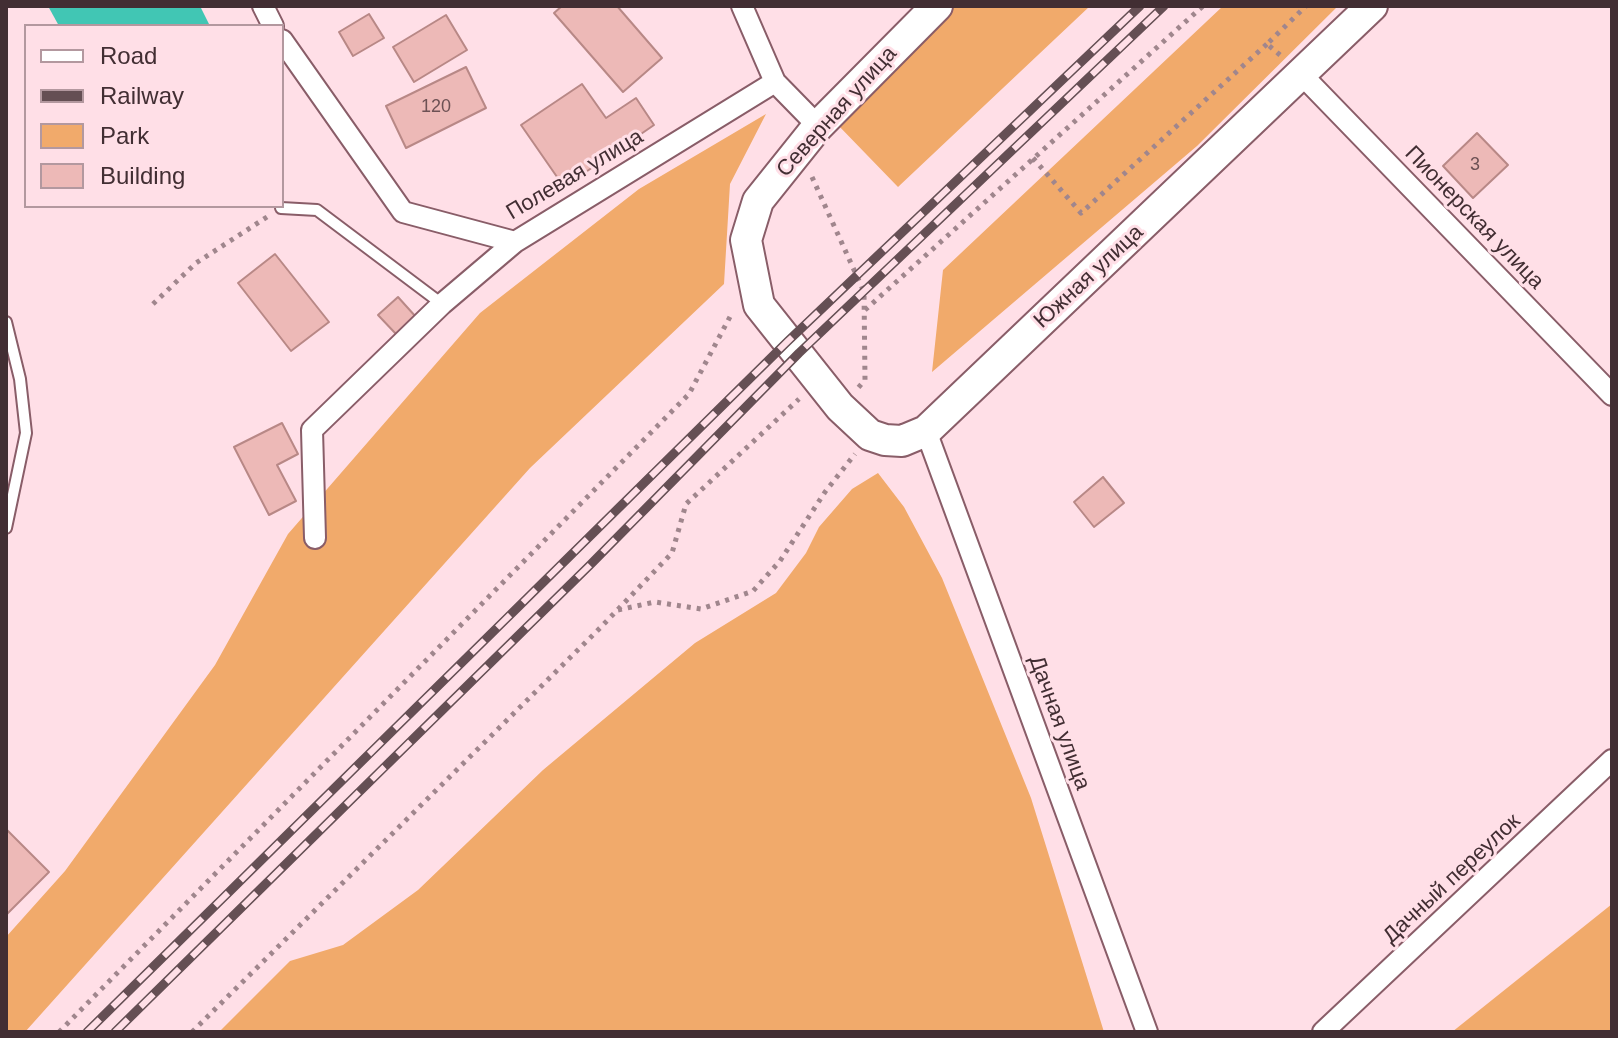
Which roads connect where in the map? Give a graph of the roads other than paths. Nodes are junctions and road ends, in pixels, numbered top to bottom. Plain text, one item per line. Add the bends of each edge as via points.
1 (263, 6) edge
2 (742, 6) edge
3 (937, 6) edge
4 (1372, 6) edge
5 (272, 24) edge
6 (284, 43) edge
7 (1302, 75) junction
8 (775, 82) junction
9 (818, 126) junction
10 (281, 208) road end
11 (515, 242) junction
12 (442, 304) junction
13 (6, 322) edge
14 (1612, 395) edge
15 (926, 431) junction
16 (870, 435) joint
17 (6, 528) edge
18 (315, 538) dead end
19 (1612, 760) edge
20 (1147, 1032) edge
21 (1323, 1032) edge

1 - 5 street
2 - 8 street
3 - 9 street, Северная улица
4 - 7 street, Южная улица
6 - 11 street, Полевая улица via 403,212
7 - 14 street, Пионерская улица
7 - 15 street, Южная улица
8 - 9 street
8 - 11 street, Полевая улица
9 - 16 street, Северная улица via 758,201 746,240 752,277 759,305 840,407
10 - 12 lane via 317,210
11 - 12 street
12 - 18 street via 312,430
13 - 17 lane via 26,433
15 - 16 street, Южная улица via 902,441
15 - 20 street, Дачная улица
19 - 21 street, Дачный переулок

